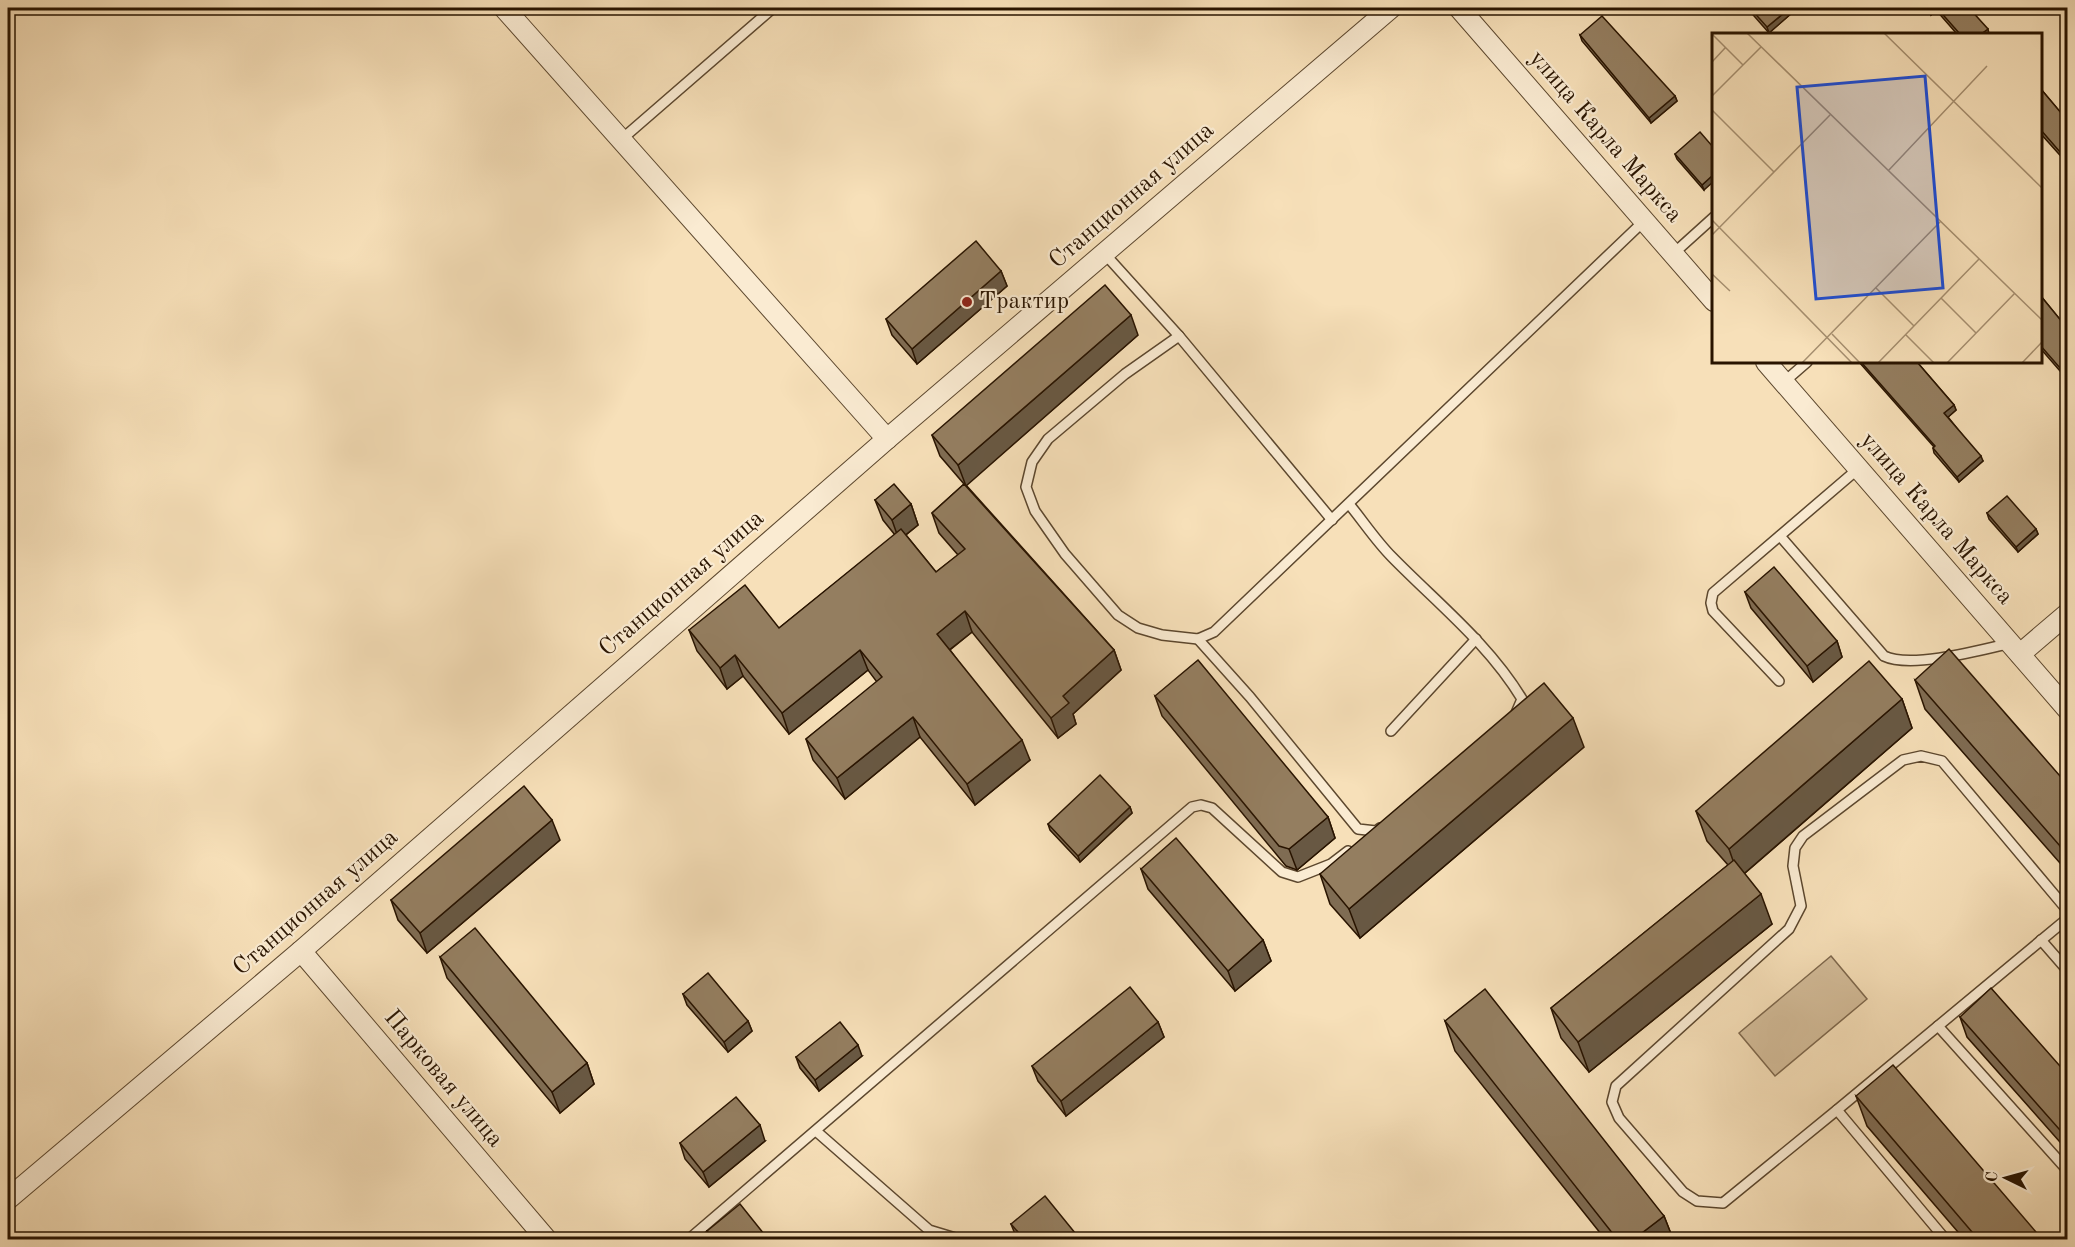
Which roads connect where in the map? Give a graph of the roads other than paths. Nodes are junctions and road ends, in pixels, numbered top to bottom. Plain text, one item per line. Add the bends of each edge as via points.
1 (504, 8) edge
2 (773, 8) edge
3 (1391, 8) edge
4 (1459, 8) edge
5 (622, 139) junction
6 (1712, 218) edge
7 (1644, 221) junction
8 (1104, 253) junction
9 (1673, 254) junction
10 (1712, 300) edge
11 (1179, 336) junction
12 (1767, 363) edge
13 (1806, 363) edge
14 (1784, 382) junction
15 (887, 439) junction
16 (1859, 468) junction
17 (1349, 504) junction
18 (1332, 520) junction
19 (1780, 536) junction
20 (2067, 613) edge
21 (1198, 639) junction
22 (1476, 639) junction
23 (2015, 648) junction
24 (1779, 681) dead end
25 (2067, 710) edge
26 (1507, 724) edge
27 (1391, 731) dead end
28 (1384, 824) edge
29 (1376, 831) junction
30 (1367, 837) edge
31 (1358, 844) edge
32 (2067, 910) edge
33 (2067, 918) edge
34 (2041, 940) junction
35 (301, 951) junction
36 (2067, 971) edge
37 (1938, 1026) junction
38 (1838, 1110) junction
39 (816, 1131) junction
40 (2067, 1171) edge
41 (8, 1199) edge
42 (547, 1239) edge
43 (688, 1239) edge
44 (962, 1239) edge
45 (1946, 1239) edge

1 - 5 street
2 - 5 lane
3 - 8 street, Станционная улица
4 - 7 street, улица Карла Маркса
5 - 15 street
6 - 9 lane
7 - 9 street, улица Карла Маркса
7 - 17 lane
8 - 11 lane
8 - 15 street, Станционная улица
9 - 10 street, улица Карла Маркса
11 - 18 lane
11 - 21 lane via 1125,374 1048,438 1032,462 1026,487 1035,511 1065,554 1118,615 1138,628
12 - 14 street, улица Карла Маркса
13 - 14 lane
14 - 16 street, улица Карла Маркса
15 - 35 street, Станционная улица
16 - 19 lane
16 - 23 street, улица Карла Маркса
17 - 18 lane
17 - 22 lane via 1390,556
18 - 21 lane via 1214,632
19 - 23 lane via 1884,656 1893,661
19 - 24 lane via 1713,593 1711,603 1713,611
20 - 23 street
21 - 29 lane via 1358,829
22 - 26 lane via 1522,699 1515,717
22 - 27 lane
23 - 25 street, улица Карла Маркса
28 - 29 lane
29 - 30 lane
31 - 39 lane via 1331,864 1298,877 1282,872 1212,808 1192,807
32 - 38 lane via 1942,761 1921,756 1903,760 1803,836 1795,848 1793,866 1801,906 1789,929 1616,1086 1612,1102 1619,1118 1683,1192 1697,1201 1723,1203
33 - 34 lane
34 - 36 lane
34 - 37 lane
35 - 41 street, Станционная улица
35 - 42 street, Парковая улица
37 - 38 lane
37 - 40 lane
38 - 45 lane
39 - 43 lane
39 - 44 lane via 928,1230

